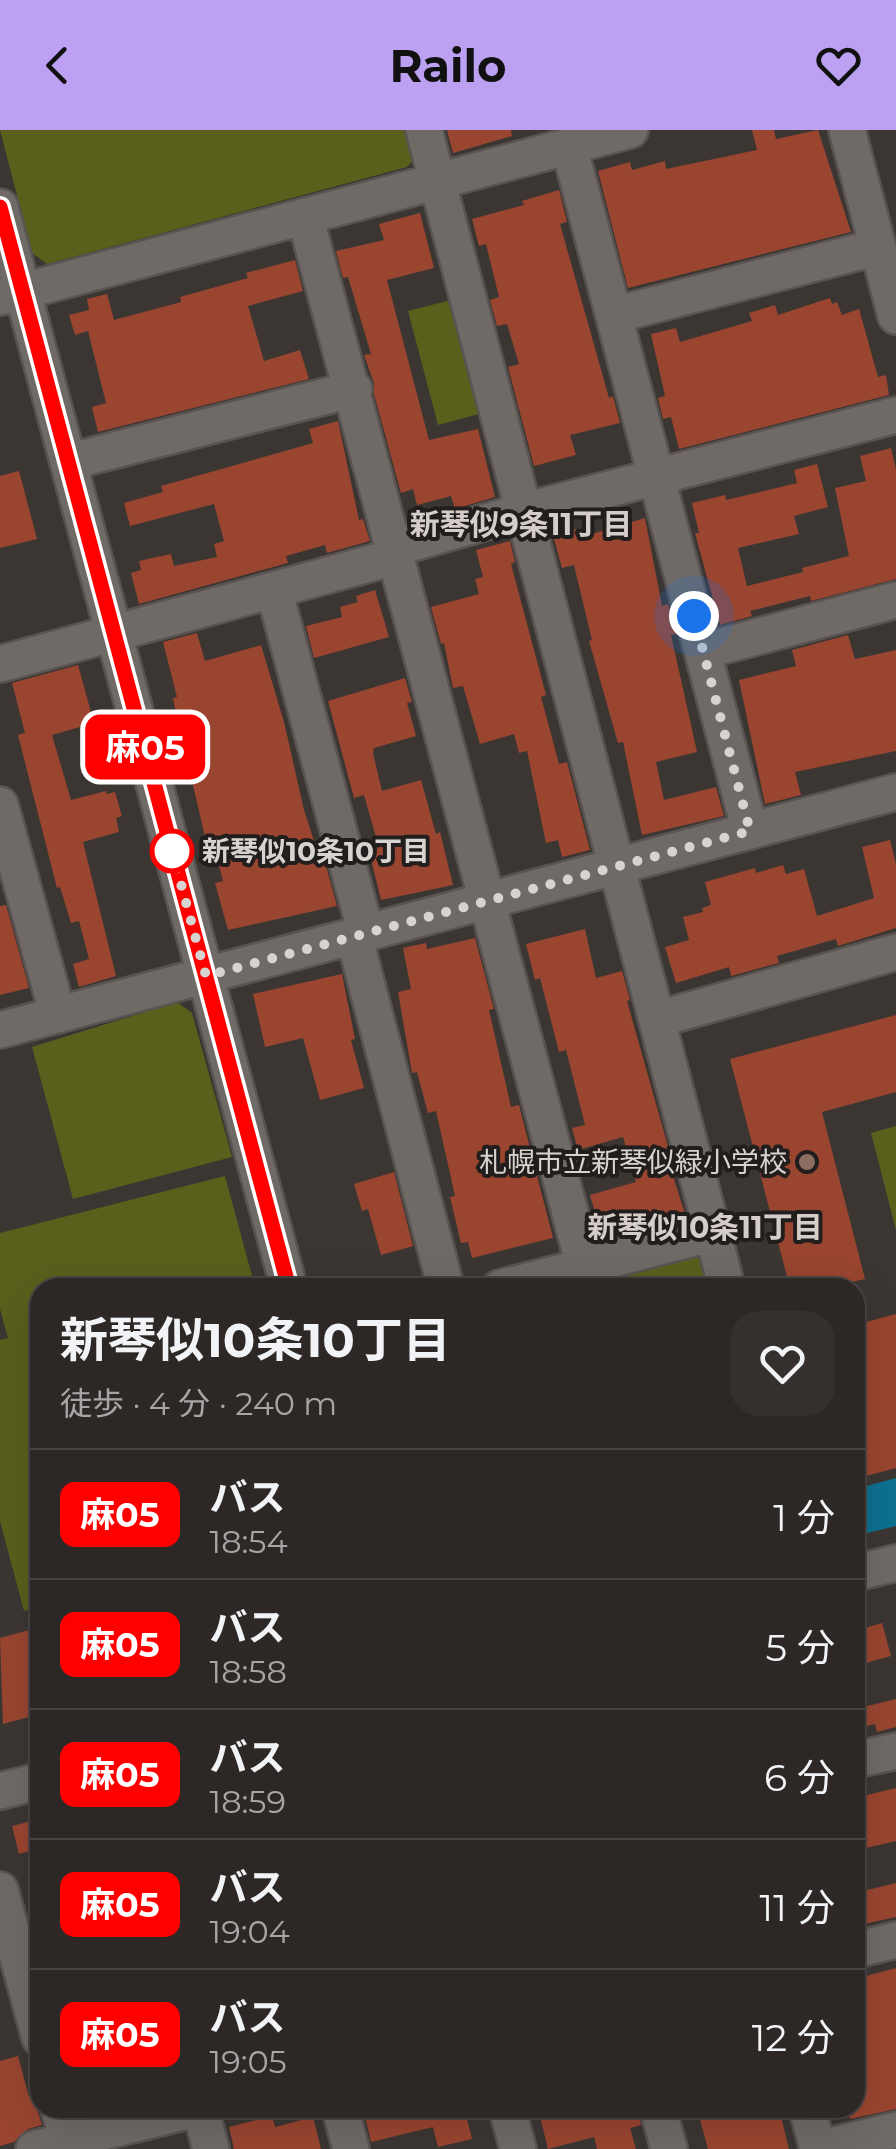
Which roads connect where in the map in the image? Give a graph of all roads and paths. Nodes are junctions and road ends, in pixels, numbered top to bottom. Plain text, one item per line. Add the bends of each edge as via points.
1 (424, 130) edge
2 (630, 130) edge
3 (846, 130) edge
4 (569, 146) junction
5 (438, 181) junction
6 (0, 207) edge
7 (306, 216) junction
8 (883, 243) edge
9 (11, 294) edge
10 (614, 316) junction
11 (896, 316) edge
12 (354, 389) junction
13 (896, 415) edge
14 (68, 462) junction
15 (656, 478) junction
16 (524, 510) junction
17 (397, 552) junction
18 (274, 590) junction
19 (896, 600) edge
20 (114, 634) junction
21 (703, 651) junction
22 (0, 664) edge
23 (896, 792) edge
24 (0, 805) edge
25 (750, 831) junction
26 (617, 866) junction
27 (489, 900) junction
28 (360, 935) junction
29 (896, 952) edge
30 (206, 976) junction
31 (58, 1015) junction
32 (658, 1019) junction
33 (0, 1030) edge
34 (714, 1233) junction
35 (587, 1277) edge
36 (286, 1278) edge
37 (444, 1278) edge
38 (725, 1278) edge
39 (896, 1562) edge
40 (865, 1570) edge
41 (896, 1751) edge
42 (865, 1758) edge
43 (30, 1784) edge
44 (0, 1791) edge
45 (0, 1890) edge
46 (896, 1940) edge
47 (865, 1948) edge
48 (30, 2001) edge
49 (139, 2118) edge
50 (203, 2118) edge
51 (343, 2118) edge
52 (510, 2118) edge
53 (661, 2118) edge
54 (809, 2118) edge
55 (896, 2130) edge
56 (53, 2132) edge
57 (211, 2149) edge
58 (351, 2149) edge
59 (518, 2149) edge
60 (669, 2149) edge

1 - 5 street
2 - 4 street
3 - 8 street
4 - 5 street
4 - 10 street
5 - 7 street
5 - 16 street
6 - 9 street
7 - 9 street
7 - 12 street
8 - 10 street
8 - 11 street
9 - 14 street
10 - 15 street
12 - 14 street
12 - 17 street
13 - 15 street
14 - 20 street
15 - 16 street
15 - 21 street
16 - 17 street
16 - 26 street
17 - 18 street
17 - 27 street
18 - 20 street
18 - 28 street
19 - 21 street
20 - 22 street
20 - 30 street
21 - 25 street
23 - 25 street
24 - 31 street
25 - 26 street
26 - 27 street
26 - 32 street
27 - 28 street
27 - 35 street
28 - 30 street
28 - 37 street
29 - 32 street
30 - 31 street
30 - 36 street
31 - 33 street
32 - 34 street
34 - 35 street
34 - 38 street
39 - 40 street
41 - 42 street
43 - 44 street
45 - 48 street
46 - 47 street
49 - 56 street
50 - 57 street
51 - 58 street
52 - 59 street
53 - 60 street
54 - 55 street via 818,2149

